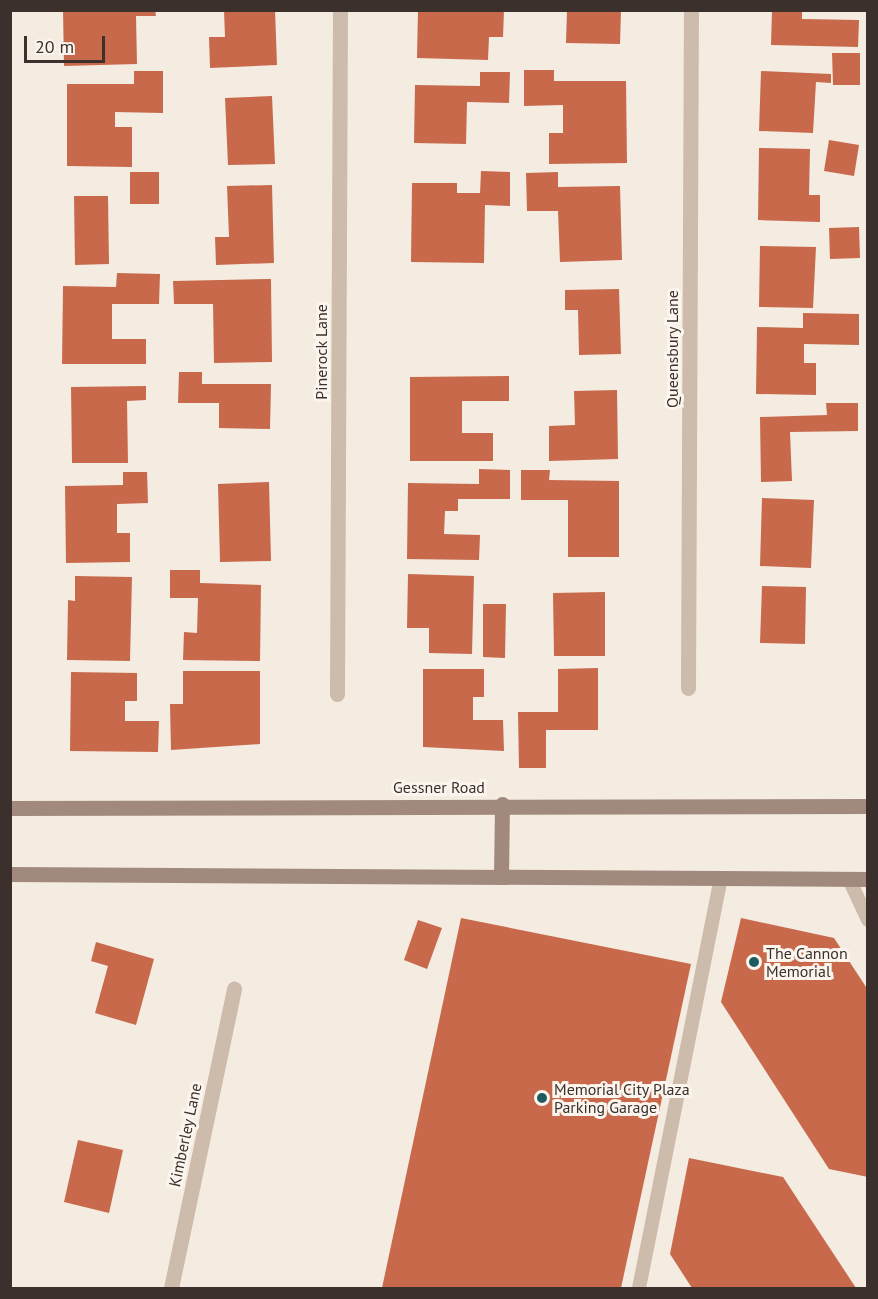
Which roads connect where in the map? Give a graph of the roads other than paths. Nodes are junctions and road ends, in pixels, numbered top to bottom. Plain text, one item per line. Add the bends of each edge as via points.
1 (340, 10) edge
2 (691, 10) edge
3 (688, 688) dead end
4 (337, 694) dead end
5 (502, 804) junction
6 (867, 806) edge
7 (10, 808) edge
8 (10, 874) edge
9 (501, 877) junction
10 (721, 878) junction
11 (849, 879) junction
12 (867, 879) edge
13 (867, 920) edge
14 (234, 989) dead end
15 (171, 1288) edge
16 (639, 1288) edge

1 - 4 street, Pinerock Lane
2 - 3 street, Queensbury Lane
5 - 6 main road, Gessner Road
5 - 7 main road, Gessner Road
5 - 9 main road
8 - 9 main road
9 - 10 main road
10 - 11 main road
10 - 16 lane
11 - 12 main road
11 - 13 lane
14 - 15 street, Kimberley Lane

